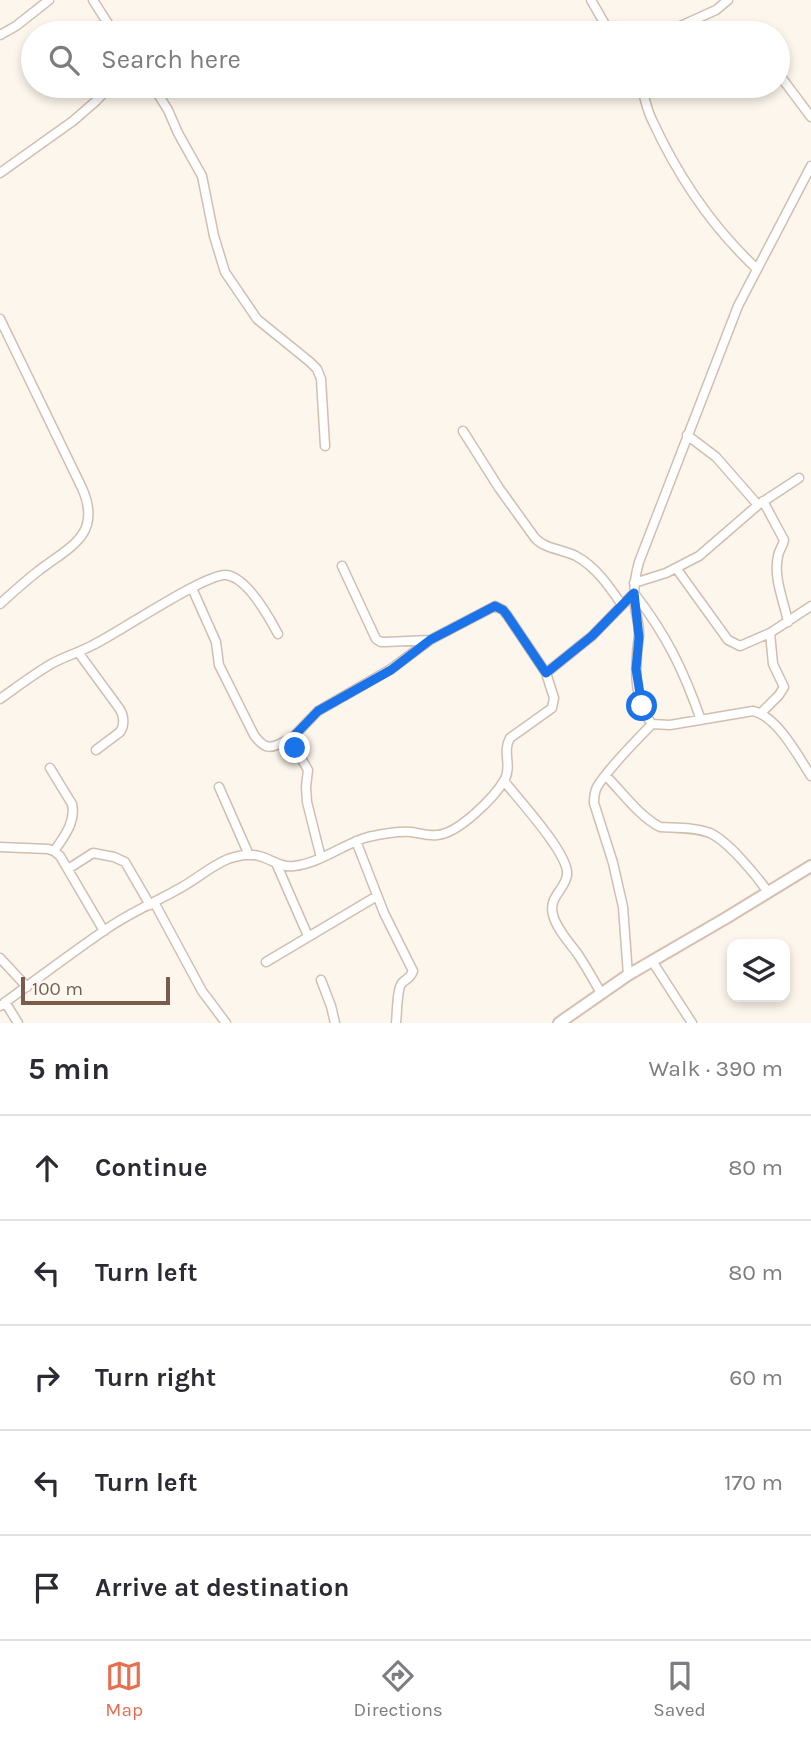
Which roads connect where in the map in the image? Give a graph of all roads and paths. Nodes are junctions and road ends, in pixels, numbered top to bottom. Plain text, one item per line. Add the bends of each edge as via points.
1 (49, 0) edge
2 (93, 0) edge
3 (591, 0) edge
4 (728, 0) edge
5 (22, 21) edge
6 (106, 21) edge
7 (603, 21) edge
8 (692, 21) edge
9 (21, 22) edge
10 (0, 35) edge
11 (790, 89) edge
12 (97, 98) edge
13 (160, 98) edge
14 (644, 98) edge
15 (811, 117) edge
16 (811, 166) edge
17 (0, 173) edge
18 (757, 269) junction
19 (0, 320) edge
20 (463, 431) dead end
21 (687, 435) junction
22 (325, 446) dead end
23 (799, 478) dead end
24 (760, 503) junction
25 (342, 566) dead end
26 (677, 568) junction
27 (634, 583) junction
28 (192, 588) junction
29 (634, 593) junction
30 (0, 604) edge
31 (622, 605) junction
32 (811, 606) edge
33 (788, 622) junction
34 (278, 634) dead end
35 (770, 634) junction
36 (430, 640) junction
37 (78, 652) junction
38 (546, 673) junction
39 (0, 699) edge
40 (761, 713) junction
41 (701, 720) junction
42 (652, 724) junction
43 (292, 738) junction
44 (96, 750) dead end
45 (811, 757) edge
46 (802, 761) junction
47 (50, 768) dead end
48 (606, 776) junction
49 (811, 776) edge
50 (504, 781) junction
51 (219, 787) dead end
52 (356, 841) junction
53 (0, 847) edge
54 (54, 851) junction
55 (249, 855) junction
56 (321, 858) junction
57 (276, 863) junction
58 (68, 869) junction
59 (809, 870) edge
60 (768, 892) junction
61 (377, 896) junction
62 (152, 904) junction
63 (104, 931) junction
64 (308, 936) junction
65 (0, 958) edge
66 (652, 961) junction
67 (266, 962) dead end
68 (628, 975) junction
69 (321, 980) dead end
70 (27, 987) junction
71 (601, 993) junction
72 (3, 1004) edge
73 (18, 1023) edge
74 (226, 1023) edge
75 (335, 1023) edge
76 (396, 1023) edge
77 (559, 1023) edge
78 (692, 1023) edge

1 - 5 street
2 - 6 street
3 - 7 street
4 - 8 street
9 - 10 street
11 - 15 street
12 - 17 street
13 - 22 street via 202,176 225,272 257,319 317,369
14 - 18 street via 688,185
16 - 18 street
18 - 21 street
19 - 30 street via 86,496 88,510 85,532 77,542
20 - 31 street via 535,538 584,561
21 - 24 street via 716,457
21 - 27 street
23 - 24 street
24 - 26 street via 706,551
24 - 33 street via 784,540 777,563
25 - 36 street via 376,639
26 - 27 street
26 - 35 street via 733,644 740,646
27 - 29 street
28 - 34 street via 216,576 232,576 258,600
28 - 37 street
28 - 43 street via 216,642 219,665 254,735 267,747
29 - 31 street
29 - 41 street via 674,654
29 - 42 street via 639,637 637,684
31 - 38 street
32 - 33 street
33 - 35 street
35 - 40 street via 773,664 784,687
36 - 38 street via 499,607
36 - 43 street via 391,670 318,711
37 - 39 street
37 - 44 street via 123,717 120,733
38 - 50 street via 554,704 510,738
40 - 41 street
40 - 46 street
41 - 42 street
42 - 48 street
43 - 56 street via 308,770 307,802
45 - 46 street
46 - 49 street
47 - 54 street via 74,810
48 - 60 street via 656,825 692,828 715,836
48 - 68 street via 594,803 624,907
50 - 52 street via 450,832 400,832
50 - 71 street via 559,850 567,872 552,902 553,915
51 - 55 street
52 - 56 street
52 - 61 street
53 - 54 street
54 - 58 street
55 - 57 street
55 - 62 street via 219,863
56 - 57 street via 294,866
57 - 64 street
58 - 62 street via 93,853 121,859
58 - 63 street
59 - 60 street
60 - 66 street
61 - 64 street
61 - 76 street via 413,971 399,989
62 - 63 street
62 - 74 street
63 - 70 street
64 - 67 street
65 - 70 street
66 - 68 street
66 - 78 street
68 - 71 street
69 - 75 street
70 - 72 street
71 - 77 street
72 - 73 street

